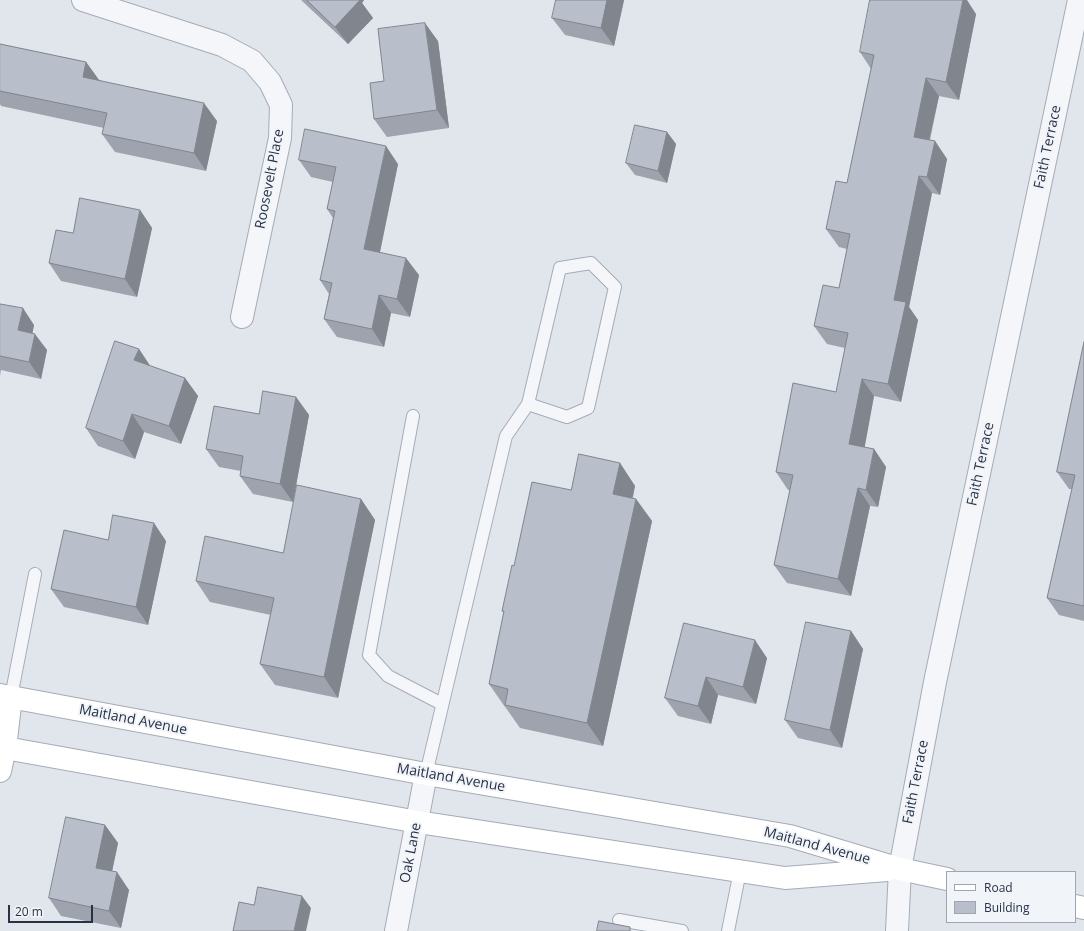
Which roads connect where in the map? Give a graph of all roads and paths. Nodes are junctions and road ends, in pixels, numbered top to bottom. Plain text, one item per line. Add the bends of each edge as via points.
1 (83, 0) edge
2 (1079, 0) edge
3 (242, 317) dead end
4 (528, 404) junction
5 (413, 416) dead end
6 (35, 574) dead end
7 (6, 696) edge
8 (442, 704) junction
9 (2, 748) edge
10 (0, 771) edge
11 (426, 774) junction
12 (418, 822) junction
13 (900, 870) junction
14 (740, 871) junction
15 (946, 879) edge
16 (619, 920) dead end
17 (396, 931) edge
18 (682, 931) edge
19 (728, 931) edge
20 (897, 931) edge

1 - 3 street, Roosevelt Place via 222,45 252,61 270,82 281,105 280,138
2 - 13 street, Faith Terrace via 945,634
4 - 4 lane via 560,268 591,263 616,287 588,408 567,417
4 - 8 lane via 506,436
5 - 8 lane via 369,655 388,676
6 - 7 lane
7 - 9 main road
7 - 11 main road, Maitland Avenue
8 - 11 lane
9 - 10 main road
9 - 12 main road, Maitland Avenue
11 - 12 street, Oak Lane
11 - 13 main road, Maitland Avenue via 790,836
12 - 14 main road, Maitland Avenue
12 - 17 street, Oak Lane
13 - 14 main road, Maitland Avenue via 785,878
13 - 15 main road, Maitland Avenue
13 - 20 street, Faith Terrace
14 - 19 lane
16 - 18 lane

